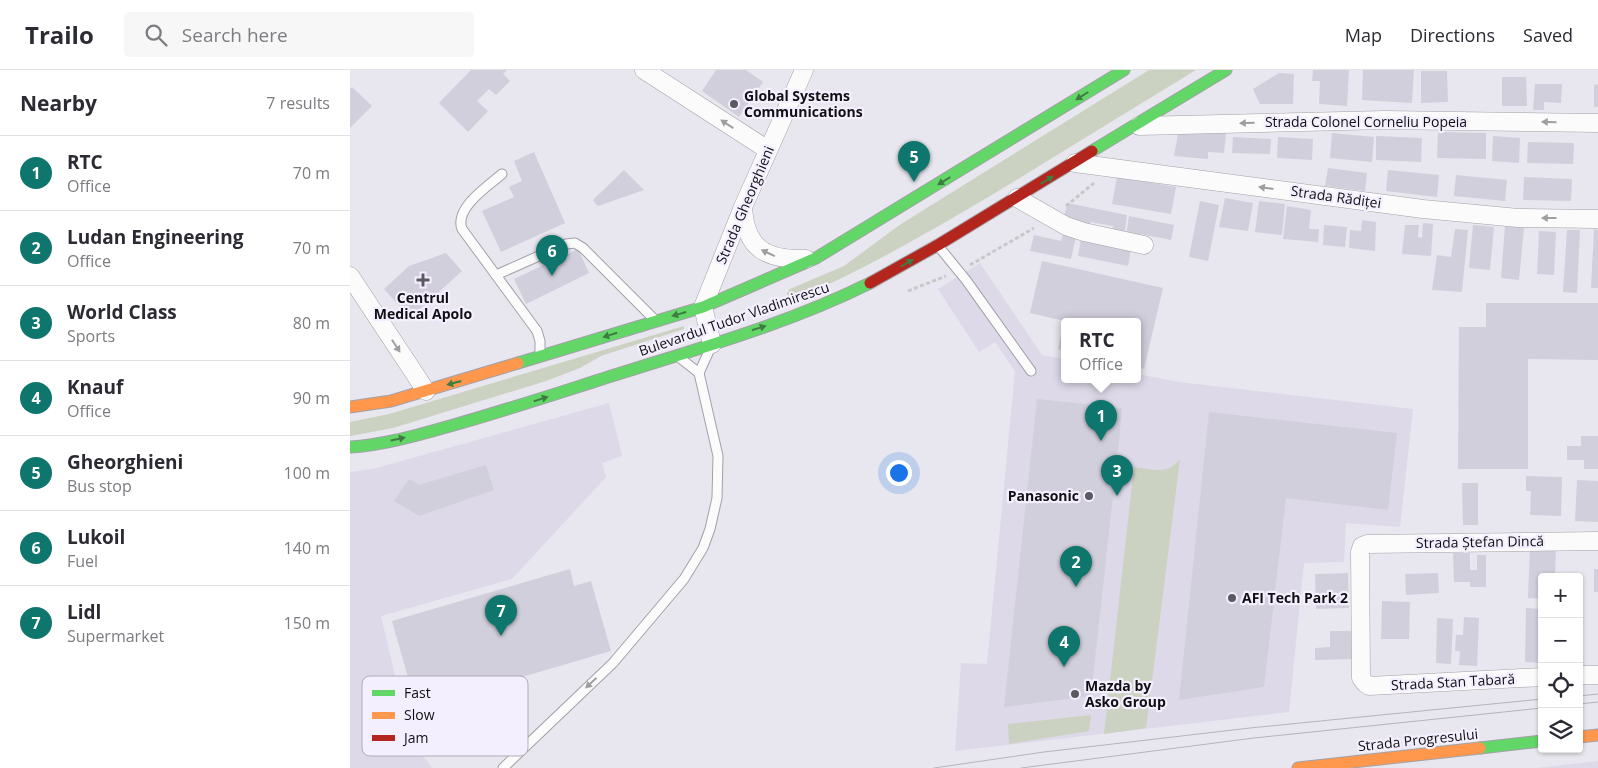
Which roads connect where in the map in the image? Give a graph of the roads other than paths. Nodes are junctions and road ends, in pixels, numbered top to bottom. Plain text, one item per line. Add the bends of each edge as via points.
1 (644, 70) edge
2 (804, 70) edge
3 (1124, 70) edge
4 (1226, 70) edge
5 (1195, 89) junction
6 (1598, 123) edge
7 (1205, 124) junction
8 (1128, 130) junction
9 (768, 150) junction
10 (1075, 163) junction
11 (1128, 170) junction
12 (502, 174) dead end
13 (1017, 198) junction
14 (743, 207) junction
15 (1598, 219) edge
16 (938, 245) junction
17 (1144, 246) dead end
18 (816, 258) junction
19 (496, 275) junction
20 (353, 288) edge
21 (703, 307) junction
22 (656, 320) junction
23 (712, 344) junction
24 (677, 355) junction
25 (540, 357) junction
26 (1031, 371) dead end
27 (699, 373) junction
28 (426, 391) junction
29 (350, 407) edge
30 (350, 448) edge
31 (1598, 541) edge
32 (1583, 675) edge
33 (1598, 675) edge
34 (1538, 677) edge
35 (1365, 683) joint
36 (1598, 735) edge
37 (1583, 737) edge
38 (1538, 741) edge
39 (528, 743) edge
40 (515, 756) edge
41 (502, 768) edge
42 (1298, 768) edge

9 -> 1 street
2 - 9 street, Strada Gheorghieni
3 -> 18 main road, Bulevardul Tudor Vladimirescu
4 - 5 main road, Bulevardul Tudor Vladimirescu
5 - 7 street via 1186,108 1189,115
5 - 8 main road, Bulevardul Tudor Vladimirescu
6 -> 7 street, Strada Colonel Corneliu Popeia via 1385,120
7 - 8 street, Strada Colonel Corneliu Popeia
8 - 10 main road, Bulevardul Tudor Vladimirescu
8 - 11 street via 1114,150 1119,164
9 - 14 street, Strada Gheorghieni
10 - 11 street, Strada Rădiței
13 -> 10 main road, Bulevardul Tudor Vladimirescu
15 -> 11 street, Strada Rădiței via 1518,218 1423,209
12 - 19 lane via 466,206 460,222
13 - 16 main road, Bulevardul Tudor Vladimirescu
13 - 17 street via 1066,226
18 -> 14 street via 784,258 758,248 748,234
14 - 21 street, Strada Gheorghieni
23 -> 16 main road, Bulevardul Tudor Vladimirescu via 844,296
16 - 26 lane
18 - 21 main road, Bulevardul Tudor Vladimirescu
19 - 22 lane via 575,243
19 - 25 lane via 537,330
20 -> 28 street
21 -> 22 main road, Bulevardul Tudor Vladimirescu
21 - 23 street
22 -> 25 main road, Bulevardul Tudor Vladimirescu
23 - 24 main road, Bulevardul Tudor Vladimirescu
23 - 27 lane
24 - 27 lane
30 -> 24 main road, Bulevardul Tudor Vladimirescu via 421,434
25 -> 28 main road, Bulevardul Tudor Vladimirescu
27 -> 39 lane via 718,456 717,498 703,548 684,579 613,663
28 - 29 main road, Bulevardul Tudor Vladimirescu
31 - 35 street, Strada Ștefan Dincă via 1362,546 1362,678
32 - 33 street
34 - 35 street, Strada Stan Tabară via 1369,686
36 - 37 main road
38 - 42 main road, Strada Progresului
40 -> 41 lane

